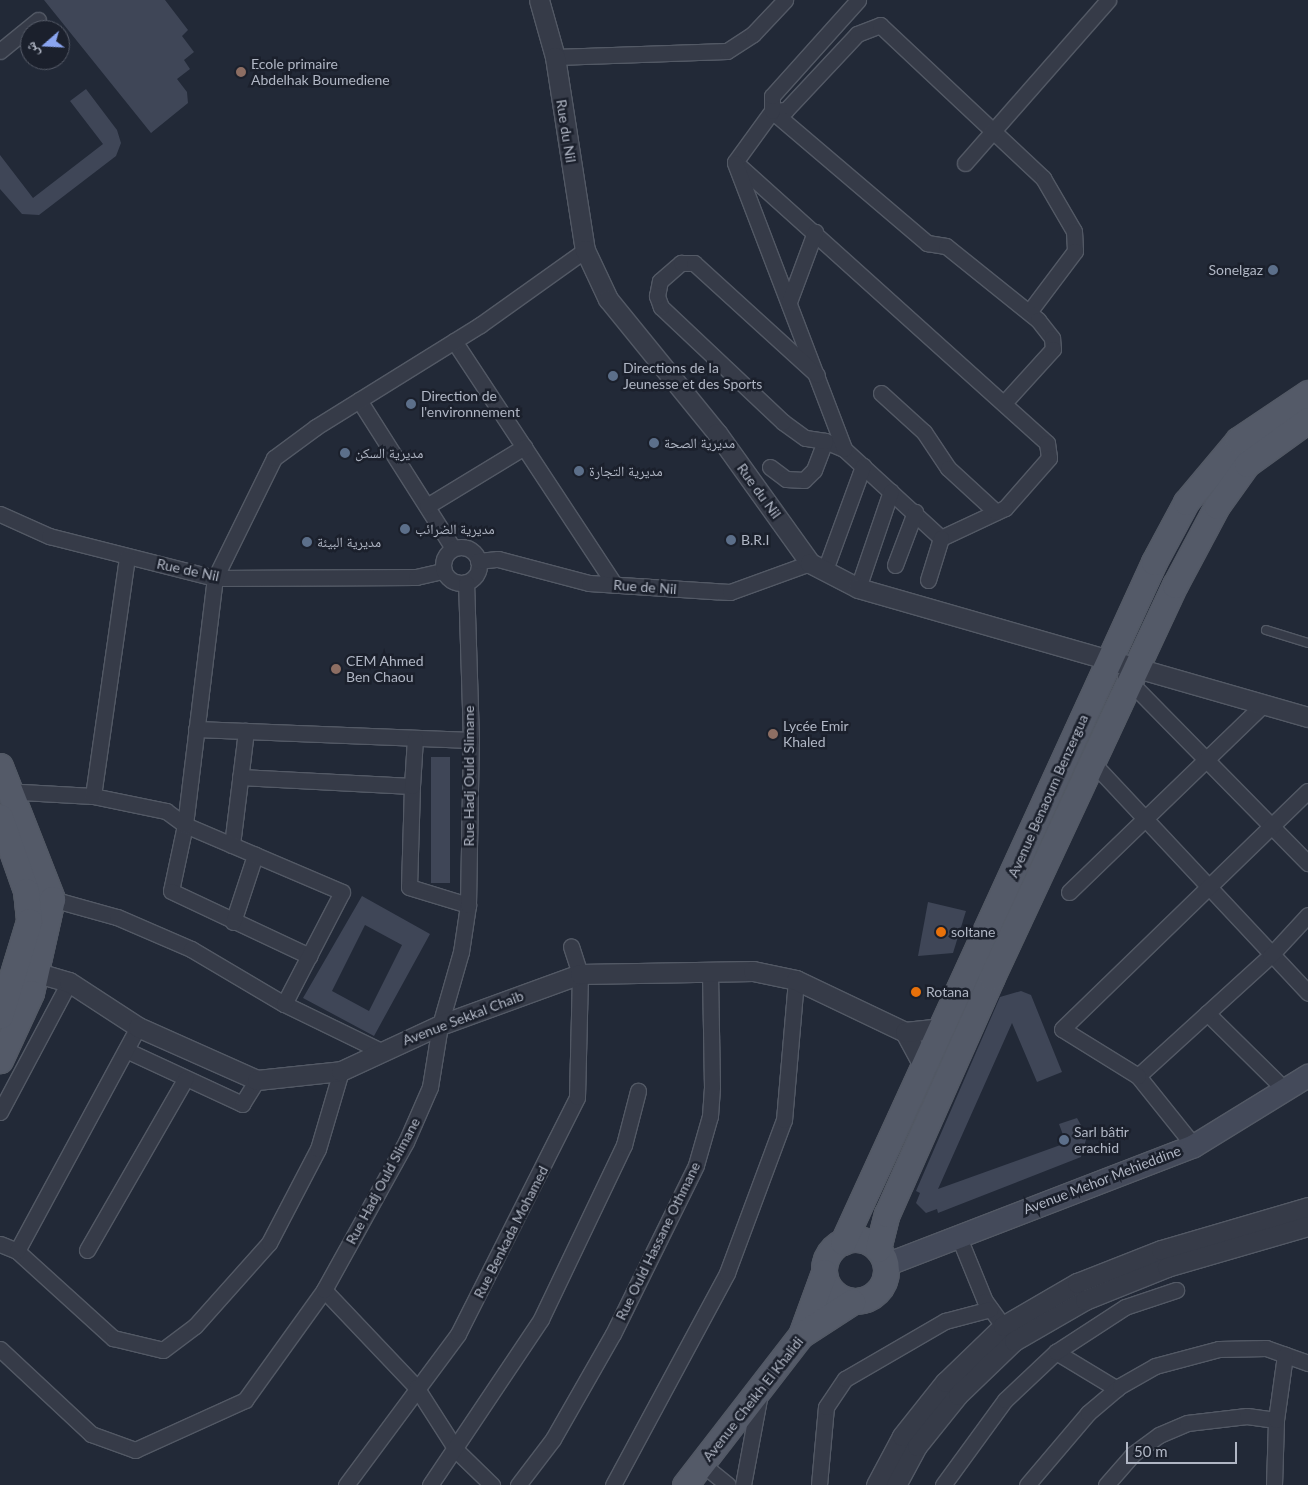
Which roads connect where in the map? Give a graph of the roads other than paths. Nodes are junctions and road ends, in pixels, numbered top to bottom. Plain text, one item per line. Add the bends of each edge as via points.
1 (539, 0) edge
2 (785, 0) edge
3 (858, 0) edge
4 (1108, 0) edge
5 (20, 35) edge
6 (0, 51) edge
7 (555, 57) junction
8 (772, 111) junction
9 (994, 131) junction
10 (735, 162) junction
11 (965, 162) dead end
12 (815, 232) junction
13 (585, 250) junction
14 (789, 302) junction
15 (1029, 312) junction
16 (454, 341) junction
17 (817, 375) junction
18 (881, 393) dead end
19 (1308, 393) edge
20 (359, 400) junction
21 (1004, 404) junction
22 (1308, 420) edge
23 (825, 441) junction
24 (524, 446) junction
25 (844, 449) junction
26 (863, 466) junction
27 (770, 467) dead end
28 (891, 491) junction
29 (427, 506) junction
30 (915, 512) junction
31 (996, 512) junction
32 (0, 514) edge
33 (941, 538) junction
34 (453, 548) junction
35 (127, 557) junction
36 (478, 561) junction
37 (895, 565) dead end
38 (817, 566) junction
39 (443, 571) junction
40 (214, 578) junction
41 (928, 580) dead end
42 (466, 583) junction
43 (615, 585) junction
44 (858, 588) junction
45 (1266, 630) dead end
46 (1308, 642) edge
47 (1110, 660) junction
48 (1134, 675) junction
49 (1264, 704) junction
50 (1308, 717) edge
51 (196, 729) junction
52 (246, 731) junction
53 (415, 738) junction
54 (471, 740) junction
55 (1092, 762) junction
56 (1207, 762) junction
57 (0, 766) edge
58 (240, 777) junction
59 (412, 786) junction
60 (5, 791) edge
61 (1308, 791) edge
62 (93, 796) junction
63 (0, 817) edge
64 (1145, 820) junction
65 (185, 825) junction
66 (1271, 829) junction
67 (232, 845) junction
68 (255, 855) junction
69 (1308, 863) edge
70 (1210, 890) junction
71 (1069, 892) dead end
72 (52, 899) junction
73 (468, 905) junction
74 (1308, 915) edge
75 (233, 922) junction
76 (571, 946) dead end
77 (309, 956) junction
78 (1270, 956) junction
79 (710, 971) junction
80 (18, 973) edge
81 (580, 974) junction
82 (796, 980) junction
83 (70, 982) junction
84 (1308, 993) edge
85 (284, 1004) junction
86 (1207, 1013) junction
87 (0, 1016) edge
88 (440, 1026) junction
89 (138, 1027) junction
90 (943, 1028) junction
91 (905, 1032) junction
92 (128, 1051) junction
93 (381, 1051) junction
94 (0, 1060) edge
95 (925, 1069) junction
96 (341, 1072) junction
97 (1138, 1076) junction
98 (1308, 1076) edge
99 (186, 1078) junction
100 (257, 1080) junction
101 (638, 1091) dead end
102 (1286, 1091) junction
103 (0, 1112) edge
104 (1194, 1146) junction
105 (1308, 1207) edge
106 (1308, 1226) edge
107 (958, 1235) junction
108 (842, 1242) junction
109 (0, 1244) edge
110 (87, 1250) dead end
111 (17, 1251) junction
112 (882, 1257) junction
113 (824, 1272) junction
114 (324, 1290) junction
115 (1176, 1290) dead end
116 (852, 1302) junction
117 (990, 1309) junction
118 (1003, 1326) junction
119 (801, 1335) junction
120 (0, 1349) edge
121 (1056, 1352) junction
122 (1285, 1355) junction
123 (1308, 1363) edge
124 (416, 1388) junction
125 (761, 1389) junction
126 (1117, 1389) junction
127 (1276, 1420) junction
128 (457, 1451) junction
129 (702, 1464) junction
130 (346, 1485) edge
131 (430, 1485) edge
132 (492, 1485) edge
133 (518, 1485) edge
134 (613, 1485) edge
135 (685, 1485) edge
136 (728, 1485) edge
137 (743, 1485) edge
138 (820, 1485) edge
139 (876, 1485) edge
140 (896, 1485) edge
141 (943, 1485) edge
142 (1027, 1485) edge
143 (1106, 1485) edge
144 (1274, 1485) edge

1 - 7 street, Rue du Nil
2 - 7 street via 753,34 727,50
3 - 8 street via 772,96
4 - 9 street
5 - 6 street
7 - 13 street, Rue du Nil
8 - 9 street via 786,110 857,34 880,25
8 - 10 street
8 - 15 street via 927,243 946,246
9 - 11 street
9 - 15 street via 1043,178 1074,231 1075,251
10 - 12 street
10 - 14 street
12 - 14 street
12 - 21 street
13 - 16 street
13 - 38 street, Rue du Nil via 608,299 717,433
14 - 17 street
15 - 21 street via 1052,338 1053,349
16 - 20 street
16 - 24 street
17 - 23 street via 694,263 681,263 660,281 657,296 661,307 783,422 805,438
17 - 25 street
18 - 31 street via 924,432 948,468
19 - 47 main road, Avenue Benaoum Benzergua via 1238,440 1186,502
20 - 29 street
20 - 40 street via 274,458
21 - 31 street via 1047,443 1049,458
22 - 48 main road, Avenue Benaoum Benzergua via 1247,464 1217,506
23 - 25 street
23 - 27 street via 814,470 804,480 786,479
24 - 29 street
24 - 43 street
25 - 26 street
26 - 28 street
26 - 38 street
28 - 30 street
28 - 44 street
29 - 34 street
30 - 33 street
30 - 37 street
31 - 33 street
32 - 35 street, Rue de Nil via 49,536
33 - 41 street
34 - 36 street via 471,550
34 - 39 street via 444,557
35 - 40 street, Rue de Nil
35 - 62 street
36 - 42 street via 476,576
36 - 43 street, Rue de Nil via 498,559 590,583
38 - 43 street, Rue de Nil via 730,592
38 - 44 street, Rue du Nil
39 - 40 street, Rue de Nil via 416,577
39 - 42 street via 454,583
40 - 51 street
42 - 54 street, Rue Hadj Ould Slimane
44 - 47 street, Rue du Nil
45 - 46 lane
47 - 48 street, Rue du Nil
47 - 90 main road, Avenue Benaoum Benzergua
48 - 49 street, Rue du Nil
48 - 55 main road, Avenue Benaoum Benzergua
48 - 56 street
49 - 50 street, Rue du Nil
49 - 56 street
51 - 52 street
51 - 65 street
52 - 53 street
52 - 58 street
53 - 54 street
53 - 59 street
54 - 73 street, Rue Hadj Ould Slimane
55 - 64 street
55 - 112 main road, Avenue Benaoum Benzergua via 891,1205
56 - 64 street
56 - 66 street
57 - 60 main road
58 - 59 street
58 - 67 street
59 - 73 street via 409,888
60 - 62 street
60 - 72 main road
61 - 66 street
62 - 65 street via 166,812
63 - 80 main road via 28,911
64 - 70 street
64 - 71 street
65 - 67 street
65 - 75 street via 171,892
66 - 69 street
66 - 70 street
67 - 68 street
68 - 75 street
68 - 77 street via 342,892
70 - 78 street
70 - 97 street via 1062,1029
72 - 80 main road
72 - 85 street via 117,917 191,949
73 - 88 street, Rue Hadj Ould Slimane via 461,952
74 - 78 street
75 - 77 street
76 - 81 street, Rue Benkada Mohamed
77 - 85 street
78 - 84 street
78 - 86 street
79 - 81 street, Avenue Sekkal Chaib
79 - 82 street, Avenue Sekkal Chaib via 753,971
79 - 133 street, Rue Ould Hassane Othmane via 710,1116 696,1165 613,1334 553,1439
80 - 83 street, Avenue Sekkal Chaib
80 - 87 main road
80 - 94 main road via 23,1015
81 - 88 street, Avenue Sekkal Chaib
81 - 124 street, Rue Benkada Mohamed via 577,1097 458,1334
82 - 91 street, Avenue Sekkal Chaib
82 - 134 street via 784,1120 727,1273
83 - 89 street, Avenue Sekkal Chaib
83 - 103 street
85 - 93 street
86 - 97 street
86 - 102 street
88 - 93 street, Avenue Sekkal Chaib
88 - 114 street, Rue Hadj Ould Slimane via 430,1087 413,1126
89 - 92 street
89 - 100 street, Avenue Sekkal Chaib
90 - 91 street
90 - 95 main road, Avenue Benaoum Benzergua
91 - 95 street
92 - 99 street
92 - 111 street
93 - 96 street, Avenue Sekkal Chaib
95 - 108 main road, Avenue Benaoum Benzergua
96 - 100 street, Avenue Sekkal Chaib
96 - 111 street via 318,1149 269,1243 195,1326 163,1350 113,1338
97 - 104 street
98 - 102 main road, Avenue Mehor Mehieddine
99 - 100 street via 242,1104
99 - 110 street
101 - 128 street via 624,1145 542,1319
102 - 104 main road, Avenue Mehor Mehieddine
104 - 107 main road, Avenue Mehor Mehieddine
105 - 118 street via 1161,1250 1076,1284
106 - 140 street via 1167,1267 1085,1300 1014,1341 958,1395 917,1446
107 - 112 main road, Avenue Mehor Mehieddine
107 - 117 street
108 - 112 main road via 866,1241
108 - 113 main road via 829,1254
109 - 111 street
112 - 116 main road via 882,1287 874,1296
113 - 116 main road via 832,1292
113 - 119 main road
114 - 120 street, Rue Hadj Ould Slimane via 245,1400 135,1450 90,1434
114 - 124 street
115 - 121 street via 1126,1307
116 - 119 main road, Avenue Cheikh El Khalidi
117 - 118 street
117 - 138 street via 945,1321 845,1379 826,1407
118 - 139 street via 945,1382 902,1436
119 - 125 main road, Avenue Cheikh El Khalidi
121 - 126 street
121 - 141 street via 1005,1400
122 - 123 street
122 - 126 street via 1266,1348 1219,1349 1155,1366
122 - 127 street
124 - 128 street
124 - 130 street, Rue Benkada Mohamed
125 - 129 main road, Avenue Cheikh El Khalidi
125 - 137 street
126 - 142 street via 1088,1413
127 - 143 street via 1247,1416 1187,1422 1133,1454
127 - 144 street
128 - 131 street
128 - 132 street
129 - 135 main road, Avenue Cheikh El Khalidi
129 - 136 street

